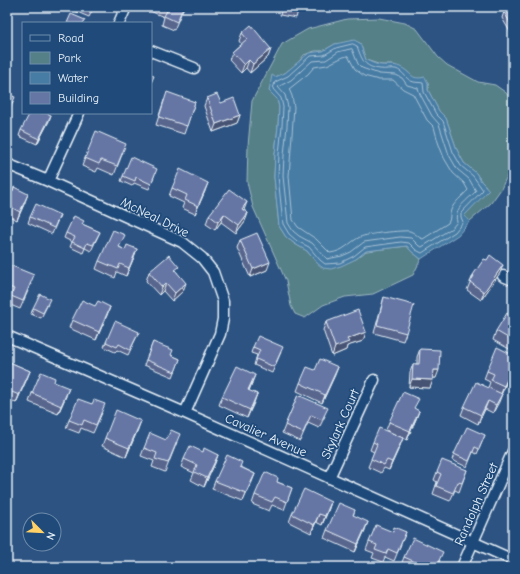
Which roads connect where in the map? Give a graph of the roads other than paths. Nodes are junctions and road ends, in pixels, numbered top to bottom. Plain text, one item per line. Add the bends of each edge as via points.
1 (126, 7) edge
2 (119, 22) edge
3 (152, 51) edge
4 (194, 68) dead end
5 (78, 114) edge
6 (7, 164) edge
7 (48, 181) junction
8 (503, 276) edge
9 (513, 280) edge
10 (7, 336) edge
11 (374, 380) dead end
12 (185, 413) junction
13 (513, 451) edge
14 (329, 478) junction
15 (473, 542) junction
16 (513, 560) edge
17 (462, 567) edge

1 - 2 street
3 - 4 street
5 - 7 street
6 - 7 street, McNeal Drive
7 - 12 street, McNeal Drive via 182,242 202,258 213,272 223,301 223,319 220,334
8 - 9 street
10 - 12 street, Cavalier Avenue
11 - 14 street, Skylark Court
12 - 14 street, Cavalier Avenue
13 - 15 street, Randolph Street
14 - 15 street, Cavalier Avenue
15 - 16 street, Cavalier Avenue
15 - 17 street, Randolph Street

